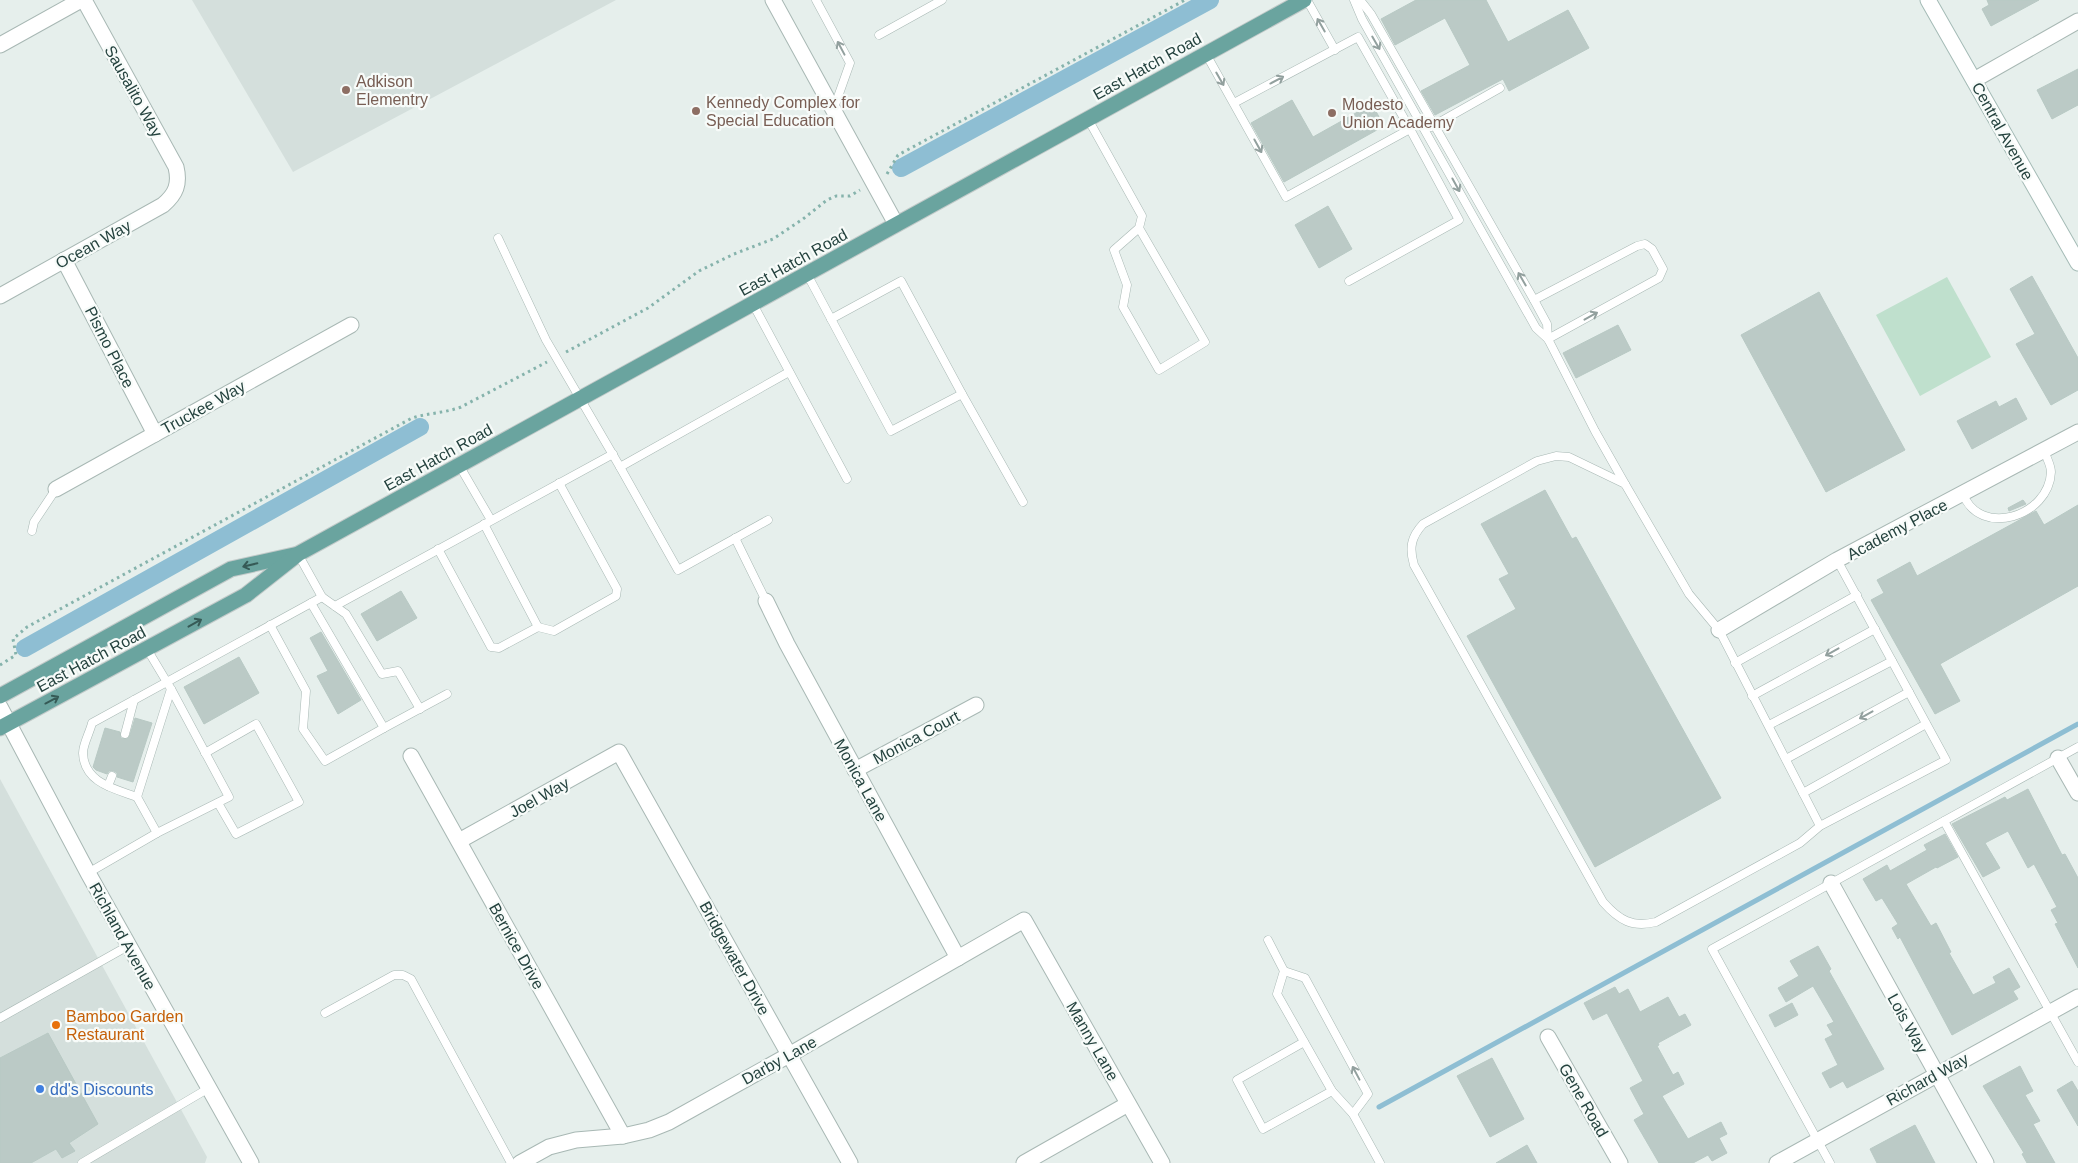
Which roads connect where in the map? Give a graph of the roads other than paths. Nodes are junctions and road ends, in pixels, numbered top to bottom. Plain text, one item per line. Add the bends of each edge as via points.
1 (83, 0) edge
2 (773, 0) edge
3 (816, 0) edge
4 (942, 0) edge
5 (1305, 0) edge
6 (1354, 0) edge
7 (1360, 0) edge
8 (1928, 0) edge
9 (2078, 21) edge
10 (879, 35) dead end
11 (0, 45) edge
12 (1334, 50) junction
13 (1206, 54) junction
14 (1974, 80) junction
15 (1500, 88) dead end
16 (1234, 104) junction
17 (833, 110) junction
18 (1088, 119) junction
19 (1434, 125) junction
20 (1410, 130) junction
21 (1425, 130) junction
22 (178, 184) joint
23 (896, 224) junction
24 (1139, 228) junction
25 (498, 238) dead end
26 (64, 260) junction
27 (2078, 263) edge
28 (807, 274) junction
29 (1349, 280) dead end
30 (0, 296) edge
31 (1534, 300) junction
32 (753, 304) junction
33 (831, 318) junction
34 (351, 326) dead end
35 (1548, 339) junction
36 (790, 372) junction
37 (962, 394) junction
38 (580, 399) junction
39 (2078, 432) edge
40 (155, 434) junction
41 (2044, 450) junction
42 (613, 454) junction
43 (460, 465) junction
44 (620, 467) junction
45 (847, 479) dead end
46 (559, 483) junction
47 (1625, 484) junction
48 (56, 489) joint
49 (1963, 494) junction
50 (1023, 502) dead end
51 (492, 520) junction
52 (768, 520) dead end
53 (484, 524) junction
54 (32, 531) dead end
55 (735, 538) junction
56 (438, 549) junction
57 (298, 554) junction
58 (1837, 560) junction
59 (322, 596) junction
60 (1856, 596) junction
61 (766, 601) joint
62 (311, 603) junction
63 (335, 606) junction
64 (270, 626) junction
65 (538, 627) junction
66 (1875, 629) junction
67 (1718, 630) junction
68 (147, 649) junction
69 (1892, 661) junction
70 (1736, 663) junction
71 (169, 686) junction
72 (1909, 692) junction
73 (447, 694) dead end
74 (0, 696) edge
75 (1752, 696) junction
76 (134, 700) junction
77 (976, 705) dead end
78 (0, 707) edge
79 (420, 708) junction
80 (1926, 724) junction
81 (1768, 725) junction
82 (5, 726) edge
83 (384, 728) junction
84 (125, 734) dead end
85 (2078, 747) edge
86 (619, 752) joint
87 (205, 753) junction
88 (411, 756) dead end
89 (2058, 758) junction
90 (1786, 759) junction
91 (855, 770) junction
92 (112, 776) dead end
93 (108, 786) junction
94 (1803, 793) junction
95 (2078, 793) edge
96 (137, 797) junction
97 (218, 802) junction
98 (1944, 821) junction
99 (1820, 826) junction
100 (157, 833) junction
101 (459, 841) junction
102 (88, 873) junction
103 (1831, 884) junction
104 (1024, 920) joint
105 (1268, 940) dead end
106 (128, 946) junction
107 (958, 958) junction
108 (1284, 971) junction
109 (2078, 997) edge
110 (2050, 1012) junction
111 (325, 1013) dead end
112 (0, 1018) edge
113 (1548, 1037) dead end
114 (1304, 1042) junction
115 (789, 1055) junction
116 (2078, 1062) edge
117 (1936, 1074) junction
118 (209, 1088) junction
119 (1332, 1091) junction
120 (1128, 1104) junction
121 (1353, 1114) junction
122 (623, 1136) junction
123 (1819, 1140) junction
124 (82, 1163) edge
125 (251, 1163) edge
126 (511, 1163) edge
127 (520, 1163) edge
128 (850, 1163) edge
129 (1024, 1163) edge
130 (1162, 1163) edge
131 (1380, 1163) edge
132 (1620, 1163) edge
133 (1777, 1163) edge
134 (1830, 1163) edge
135 (1986, 1163) edge

1 - 11 street
1 - 22 street, Sausalito Way via 176,167
2 - 17 street
17 -> 3 lane via 850,63
4 - 10 lane
12 -> 5 lane
5 - 13 main road, East Hatch Road
6 -> 21 lane
7 - 19 lane
8 - 14 street, Central Avenue
9 - 14 street
16 -> 12 lane
12 - 20 lane via 1358,37
13 -> 16 lane
13 - 18 main road, East Hatch Road
14 - 27 street, Central Avenue
15 - 19 lane
16 -> 20 lane via 1286,197
17 - 23 street
18 - 23 main road, East Hatch Road
18 - 24 lane via 1142,216
19 - 21 lane
31 -> 19 lane
20 - 29 lane via 1459,220
21 -> 35 lane via 1536,328
22 - 26 street, Ocean Way via 174,194 163,205
23 - 28 main road, East Hatch Road
24 - 24 lane via 1205,342 1159,370 1123,307 1127,285 1114,250
25 - 38 lane
26 - 30 street, Ocean Way
26 - 40 street, Pismo Place
28 - 32 main road, East Hatch Road
28 - 33 lane
31 - 35 lane via 1546,324
35 -> 31 lane via 1659,278 1663,269 1652,249 1646,244 1637,246
32 - 36 lane
32 - 38 main road, East Hatch Road
33 - 37 lane via 900,281
33 - 37 lane via 891,432
34 - 40 street, Truckee Way
35 - 47 lane
36 - 44 lane
36 - 45 lane
37 - 50 lane
38 - 42 lane
38 - 43 main road, East Hatch Road
39 - 41 street, Academy Place
40 - 48 street, Truckee Way
41 - 49 street, Academy Place
41 - 49 lane via 2051,470 2048,487 2040,501 2027,512 2012,518 1995,518 1979,513 1966,502
42 - 44 lane
42 - 46 lane
43 - 51 lane
43 - 57 main road, East Hatch Road
44 - 55 lane via 678,570
46 - 51 lane
46 - 65 lane via 617,589 616,596 554,631
47 - 67 lane via 1689,594
47 - 99 lane via 1569,457 1556,456 1537,461 1423,524 1414,535 1410,551 1414,565 1603,902 1616,916 1631,923 1644,925 1656,922 1800,843
48 - 54 lane via 34,522
49 - 58 street, Academy Place
51 - 53 lane
52 - 55 lane
53 - 56 lane
53 - 65 lane
55 - 61 lane
56 - 63 lane
56 - 65 lane via 491,647 499,648
57 - 59 lane
68 -> 57 main road, East Hatch Road via 246,595
57 -> 74 main road, East Hatch Road via 232,569
58 - 60 lane
58 - 67 street, Academy Place
59 - 62 lane
59 - 63 lane
60 - 66 lane
60 - 70 lane
61 - 91 street, Monica Lane
62 - 64 lane
62 - 83 lane
63 - 79 lane via 346,614 382,674 398,671
64 - 71 lane
64 - 83 lane via 306,691 304,729 325,761
66 - 69 lane
66 -> 75 lane
67 - 70 lane
68 - 71 lane
82 -> 68 main road, East Hatch Road
69 - 72 lane
69 - 81 lane
70 - 75 lane
71 - 76 lane
71 - 87 lane
71 - 96 lane
72 - 80 lane
72 -> 90 lane
73 - 79 lane
75 - 81 lane
76 - 84 lane
76 - 93 lane via 92,723 83,753 87,768 98,783
77 - 91 street, Monica Court
78 - 82 street, Richland Avenue
79 - 83 lane
80 - 94 lane
80 - 99 lane via 1946,760
81 - 90 lane
82 - 102 street, Richland Avenue
85 - 89 lane
86 - 101 street, Joel Way
86 - 115 street, Bridgewater Drive
87 - 97 lane via 228,797
87 - 97 lane via 256,724 299,802 236,834
88 - 101 street, Bernice Drive
89 - 95 street
89 - 98 lane
90 - 94 lane
91 - 107 street, Monica Lane
92 - 93 lane
93 - 96 lane
94 - 99 lane
96 - 100 lane
97 - 100 lane
98 - 103 lane
98 - 110 lane
100 - 102 lane
101 - 122 street, Bernice Drive
102 - 106 street, Richland Avenue
103 - 117 street, Lois Way
103 - 123 lane via 1712,950
104 - 107 street, Darby Lane
104 - 120 street, Manny Lane
105 - 108 lane
106 - 112 lane
106 - 118 street, Richland Avenue
107 - 115 street, Darby Lane
108 - 114 lane via 1277,994
121 -> 108 lane via 1368,1094 1305,978
109 - 110 street, Richard Way
110 - 116 lane
110 - 117 street, Richard Way
111 - 126 lane via 394,975 411,978
113 - 132 street, Gene Road
114 - 119 lane
114 - 119 lane via 1237,1080 1263,1129
115 - 122 street, Darby Lane via 669,1122
115 - 128 street, Bridgewater Drive
117 - 123 street, Richard Way
117 - 135 street, Lois Way
118 - 124 lane
118 - 125 street, Richland Avenue
119 - 121 lane
120 - 129 street
120 - 130 street, Manny Lane
121 - 131 lane
122 - 127 street, Darby Lane via 576,1140 549,1147
123 - 133 street, Richard Way
123 - 134 lane

